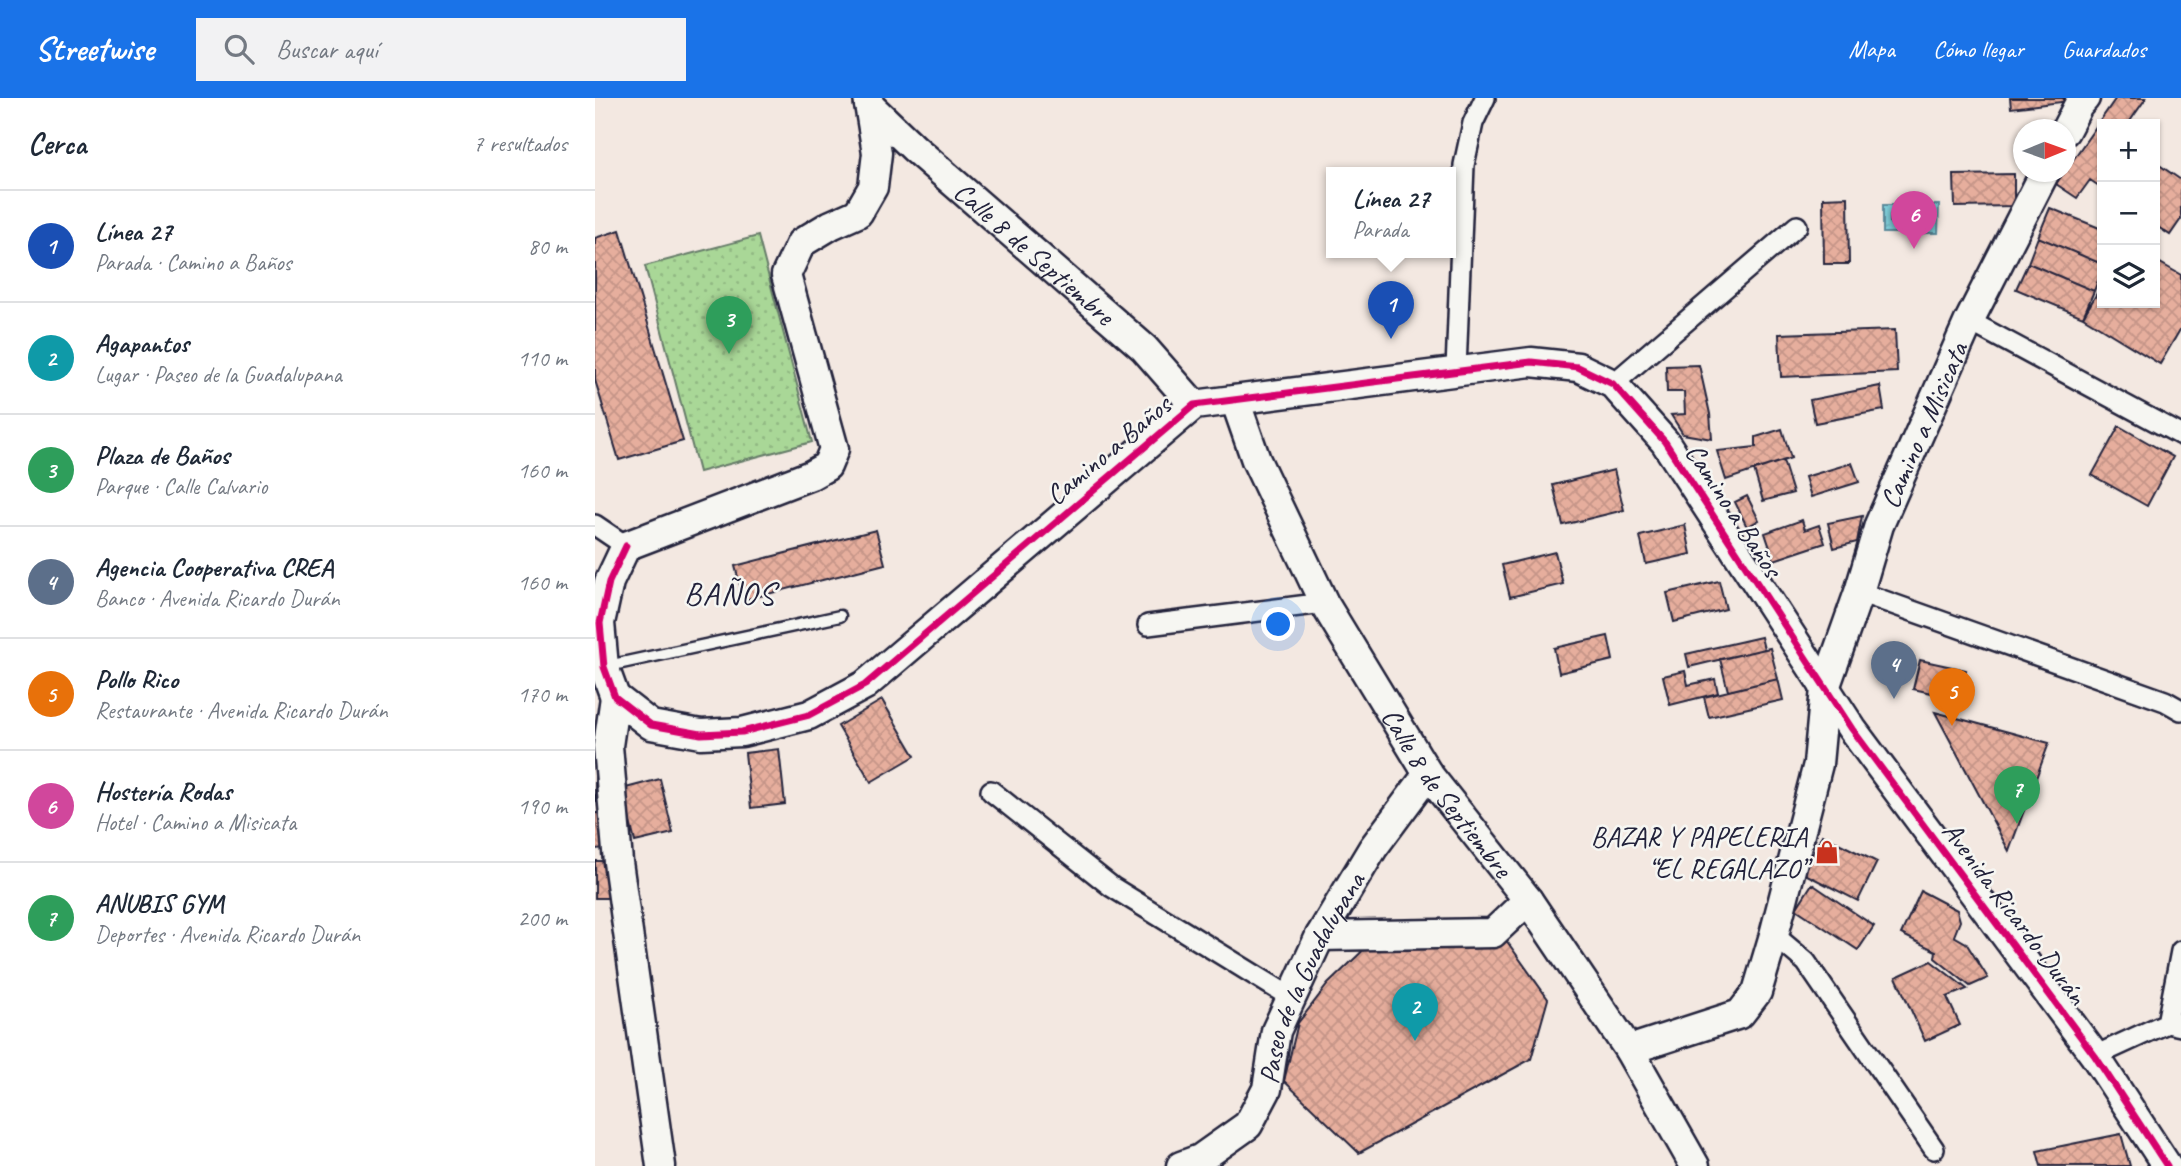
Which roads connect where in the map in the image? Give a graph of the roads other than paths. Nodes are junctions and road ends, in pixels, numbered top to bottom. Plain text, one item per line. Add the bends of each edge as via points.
1 (1485, 98) edge
2 (2085, 98) edge
3 (869, 102) edge
4 (2072, 119) edge
5 (2040, 182) edge
6 (1797, 226) dead end
7 (1969, 321) junction
8 (1455, 370) junction
9 (1613, 384) junction
10 (1235, 400) junction
11 (1194, 405) junction
12 (2181, 435) edge
13 (595, 525) edge
14 (626, 546) junction
15 (1859, 592) junction
16 (1324, 603) junction
17 (840, 616) dead end
18 (1148, 625) dead end
19 (604, 667) junction
20 (1825, 688) junction
21 (615, 697) junction
22 (2181, 709) edge
23 (1429, 774) junction
24 (991, 791) dead end
25 (1528, 900) junction
26 (1774, 935) junction
27 (1319, 936) junction
28 (2181, 951) edge
29 (1292, 998) junction
30 (2174, 1025) edge
31 (1629, 1050) junction
32 (2095, 1056) junction
33 (1934, 1149) dead end
34 (661, 1166) edge
35 (1181, 1166) edge
36 (1695, 1166) edge
37 (2167, 1166) edge

1 - 8 street via 1473,123 1464,165
2 - 4 street
3 - 11 street, Calle 8 de Septiembre via 914,148 1145,348
3 - 14 street via 877,153 873,187 858,213 801,243 786,275 834,449 827,466
5 - 7 street, Camino a Misicata
6 - 9 street
7 - 12 street
7 - 15 street, Camino a Misicata via 1879,525
8 - 9 street, Camino a Baños via 1531,362 1578,367
8 - 10 street, Camino a Baños
9 - 20 street, Camino a Baños via 1665,442
10 - 11 street, Camino a Baños
10 - 16 street, Calle 8 de Septiembre via 1256,460
11 - 21 street, Camino a Baños via 865,685 810,715 742,732 701,734 651,725
13 - 14 street
14 - 19 street via 609,582 600,623
15 - 20 street, Camino a Misicata
15 - 22 street
16 - 18 street
16 - 23 street, Calle 8 de Septiembre
17 - 19 lane
19 - 21 street
20 - 26 street, Camino a Misicata via 1818,764
20 - 32 street, Avenida Ricardo Durán
21 - 34 street via 608,746 618,862
23 - 25 street, Calle 8 de Septiembre
23 - 27 street, Paseo de la Guadalupana via 1373,848
24 - 29 street via 1112,887
25 - 27 street via 1493,933
25 - 31 street, Calle 8 de Septiembre
26 - 31 street, Camino a Misicata via 1757,992 1740,1014
26 - 33 street via 1806,962
27 - 29 street, Paseo de la Guadalupana
28 - 30 street
29 - 35 street, Paseo de la Guadalupana via 1276,1031 1267,1089 1248,1125 1200,1159
30 - 32 street
31 - 36 street, Calle 8 de Septiembre
32 - 37 street, Avenida Ricardo Durán

